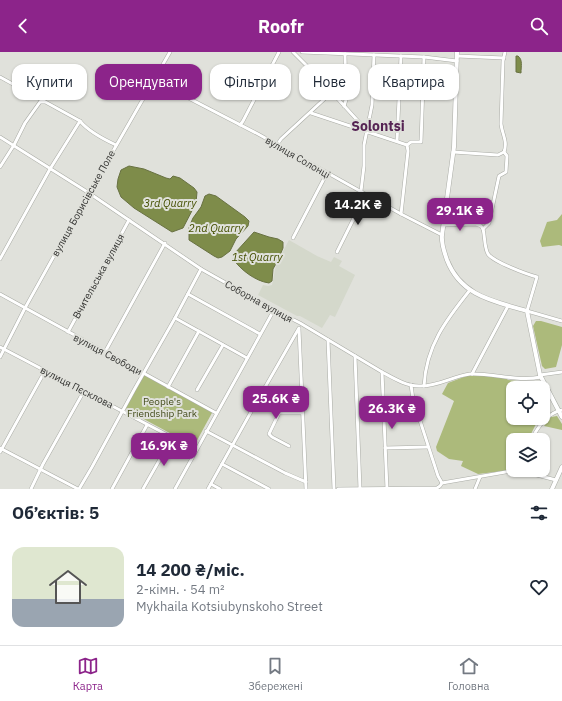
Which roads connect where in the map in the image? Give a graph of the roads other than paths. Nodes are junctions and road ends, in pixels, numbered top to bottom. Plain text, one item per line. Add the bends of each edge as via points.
1 (170, 52) edge
2 (279, 52) edge
3 (293, 52) edge
4 (302, 52) edge
5 (323, 52) edge
6 (411, 52) edge
7 (505, 52) edge
8 (363, 53) edge
9 (345, 54) junction
10 (374, 56) junction
11 (401, 56) junction
12 (411, 56) junction
13 (457, 56) edge
14 (424, 57) junction
15 (504, 58) junction
16 (163, 64) edge
17 (305, 64) edge
18 (1, 79) edge
19 (142, 100) edge
20 (192, 100) edge
21 (324, 100) edge
22 (339, 100) edge
23 (46, 102) junction
24 (344, 106) junction
25 (311, 113) junction
26 (80, 121) junction
27 (240, 125) junction
28 (368, 132) junction
29 (0, 137) edge
30 (397, 141) junction
31 (14, 145) junction
32 (116, 145) junction
33 (277, 145) junction
34 (407, 145) junction
35 (453, 152) junction
36 (504, 152) junction
37 (0, 167) edge
38 (50, 169) junction
39 (327, 173) junction
40 (361, 191) junction
41 (89, 193) junction
42 (366, 194) junction
43 (400, 214) junction
44 (129, 220) junction
45 (444, 225) junction
46 (483, 229) junction
47 (442, 236) junction
48 (293, 238) dead end
49 (165, 243) junction
50 (337, 252) dead end
51 (0, 259) edge
52 (201, 268) junction
53 (470, 290) junction
54 (0, 294) edge
55 (188, 294) junction
56 (508, 306) junction
57 (25, 308) junction
58 (274, 310) junction
59 (526, 311) junction
60 (175, 318) junction
61 (562, 321) edge
62 (300, 323) junction
63 (299, 328) junction
64 (199, 331) junction
65 (68, 332) junction
66 (260, 334) junction
67 (328, 340) junction
68 (223, 345) junction
69 (0, 347) edge
70 (4, 349) junction
71 (105, 352) junction
72 (355, 356) junction
73 (0, 357) edge
74 (247, 358) junction
75 (45, 371) junction
76 (382, 372) junction
77 (562, 372) edge
78 (144, 373) junction
79 (472, 374) junction
80 (541, 376) junction
81 (411, 385) junction
82 (424, 386) junction
83 (168, 387) junction
84 (197, 390) dead end
85 (84, 391) junction
86 (280, 400) dead end
87 (256, 403) junction
88 (560, 410) edge
89 (123, 411) junction
90 (216, 413) junction
91 (302, 413) junction
92 (279, 414) junction
93 (562, 417) edge
94 (147, 425) junction
95 (206, 431) junction
96 (535, 433) edge
97 (172, 438) junction
98 (233, 445) junction
99 (288, 446) dead end
100 (428, 447) junction
101 (385, 448) junction
102 (1, 449) edge
103 (196, 450) junction
104 (222, 464) junction
105 (562, 467) edge
106 (40, 469) junction
107 (506, 472) edge
108 (480, 476) junction
109 (544, 477) edge
110 (556, 480) junction
111 (306, 482) junction
112 (442, 483) junction
113 (211, 484) junction
114 (412, 488) edge
115 (475, 488) edge
116 (31, 489) edge
117 (78, 489) edge
118 (112, 489) edge
119 (143, 489) edge
120 (175, 489) edge
121 (208, 489) edge
122 (220, 489) edge
123 (269, 489) edge
124 (306, 489) edge
125 (334, 489) edge
126 (338, 489) edge
127 (360, 489) edge
128 (387, 489) edge
129 (480, 489) edge
130 (552, 489) edge

1 - 16 street, вулиця Борисівське Поле
2 - 27 street
3 - 17 street
4 - 5 street
5 - 9 street
6 - 12 street
7 - 15 street
8 - 9 street
8 - 10 street
9 - 24 street
10 - 11 street
10 - 28 street
11 - 12 street
11 - 30 street
12 - 14 street
13 - 14 street
13 - 15 street
13 - 35 main road
14 - 34 street via 421,142 411,142
15 - 36 street via 501,126 506,142
18 - 23 street
19 - 32 street, вулиця Борисівське Поле
20 - 27 street, вулиця Солонці
21 - 25 street
22 - 24 street
23 - 26 street
23 - 31 street via 40,102
24 - 28 street
25 - 28 street
25 - 33 street
26 - 32 street
26 - 38 street
27 - 33 street, вулиця Солонці
28 - 30 street
28 - 40 street via 364,145
29 - 31 street, Соборна вулиця
30 - 34 street
31 - 37 street
31 - 38 street, Соборна вулиця
32 - 41 street, вулиця Борисівське Поле
33 - 39 street, вулиця Солонці
34 - 43 street
35 - 36 street via 498,155
35 - 45 main road
36 - 46 street via 507,156 506,172 499,176 489,223
38 - 41 street, Соборна вулиця
38 - 51 street
39 - 40 street, вулиця Солонці
39 - 48 street
40 - 42 street, вулиця Солонці
41 - 44 street, Соборна вулиця
41 - 57 street, вулиця Борисівське Поле
42 - 43 street, вулиця Солонці
42 - 50 street
43 - 47 street, вулиця Солонці
44 - 49 street, Соборна вулиця
44 - 65 street, Вчительська вулиця
45 - 46 street via 478,224
45 - 47 main road
46 - 59 street via 487,251 491,256 537,277
47 - 53 main road via 442,246 452,272
49 - 52 street, Соборна вулиця
49 - 71 street
52 - 55 street
52 - 58 street, Соборна вулиця
53 - 56 main road
53 - 82 street via 438,334 428,360
54 - 57 street, вулиця Свободи
55 - 60 street
55 - 66 street
56 - 59 main road
56 - 79 street
57 - 65 street, вулиця Свободи
57 - 70 street, вулиця Борисівське Поле
58 - 62 street, Соборна вулиця
58 - 66 street
59 - 61 street
59 - 80 main road
60 - 64 street
60 - 78 street
62 - 63 street
62 - 67 street, Соборна вулиця
63 - 87 street
63 - 91 street
64 - 68 street
64 - 83 street
65 - 71 street, вулиця Свободи
66 - 74 street
67 - 72 street, Соборна вулиця
67 - 125 street
68 - 74 street
68 - 84 street
69 - 70 street, вулиця Пєсклова
70 - 73 street, вулиця Борисівське Поле
70 - 75 street, вулиця Пєсклова
71 - 78 street, вулиця Свободи
72 - 76 street, Соборна вулиця
72 - 127 street
74 - 90 street
75 - 85 street, вулиця Пєсклова
75 - 102 street
76 - 81 street, Соборна вулиця
76 - 101 street
77 - 80 street, Соборна вулиця
78 - 83 street, вулиця Свободи
78 - 89 street
79 - 80 street, Соборна вулиця via 529,378
79 - 82 street, Соборна вулиця
80 - 88 main road
81 - 82 street, Соборна вулиця
81 - 100 street
83 - 90 street, вулиця Свободи
85 - 89 street, вулиця Пєсклова
85 - 106 street
86 - 92 street
87 - 92 street
87 - 98 street
88 - 93 main road
88 - 96 street via 549,415
89 - 94 street, вулиця Пєсклова
89 - 117 street
90 - 95 street
91 - 92 street
91 - 111 street
92 - 99 street via 269,434
94 - 97 street, вулиця Пєсклова
94 - 118 street
95 - 98 street
95 - 103 street
97 - 103 street, вулиця Пєсклова
97 - 119 street
98 - 104 street
98 - 111 street
100 - 101 street
100 - 112 street
101 - 128 street
102 - 106 street
103 - 120 street
104 - 113 street
104 - 123 street
105 - 110 main road
106 - 116 street
106 - 117 street
107 - 108 street
108 - 112 street
108 - 115 street
109 - 110 street
110 - 130 main road
111 - 124 street
112 - 114 street via 437,488
113 - 121 street
113 - 122 street
114 - 128 street
115 - 129 street
126 - 127 street
127 - 128 street

